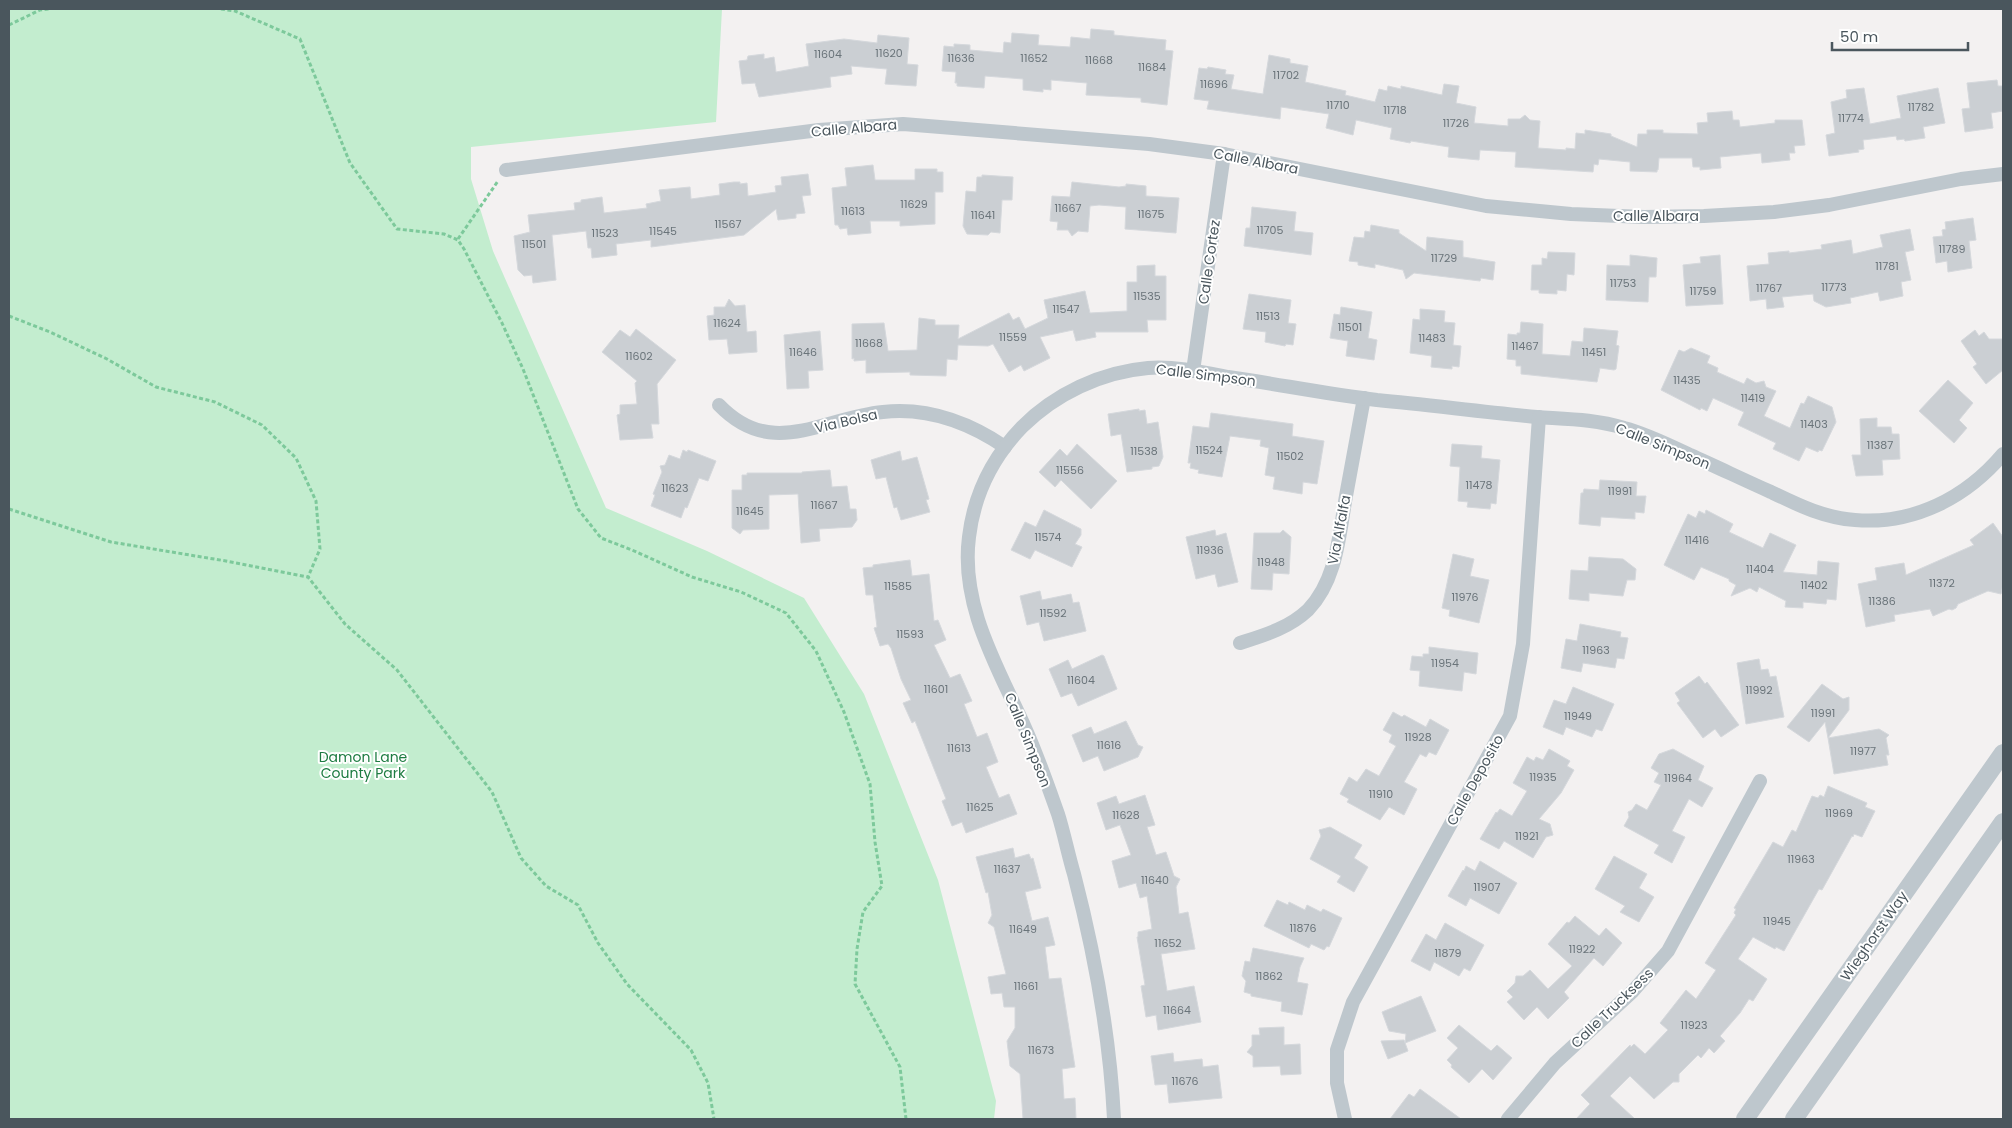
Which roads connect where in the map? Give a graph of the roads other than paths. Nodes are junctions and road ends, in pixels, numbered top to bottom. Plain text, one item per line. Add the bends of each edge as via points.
1 (1224, 154) junction
2 (506, 170) road end
3 (2003, 174) edge
4 (1193, 371) junction
5 (1364, 398) junction
6 (719, 405) dead end
7 (1539, 417) junction
8 (1004, 448) junction
9 (2003, 454) edge
10 (1240, 643) dead end
11 (2003, 753) edge
12 (1760, 781) dead end
13 (2003, 822) edge
14 (1114, 1119) edge
15 (1345, 1119) edge
16 (1508, 1119) edge
17 (1745, 1119) edge
18 (1794, 1119) edge

1 - 2 street, Calle Albara via 1149,144 903,124 819,130
1 - 3 street, Calle Albara via 1486,206 1571,214 1644,216 1792,210
1 - 4 street, Calle Cortez
4 - 5 street, Calle Simpson
4 - 8 street, Calle Simpson via 1153,367 1091,381 1035,415
5 - 7 street, Calle Simpson
5 - 10 street, Via Alfalfa via 1335,560 1325,586 1308,609 1288,625
6 - 8 street, Via Bolsa via 746,426 785,434 865,415 902,411 921,413 974,428
7 - 9 street, Calle Simpson via 1591,420 1626,428 1814,512 1855,520 1892,519 1946,502 1978,481
7 - 15 street, Calle Deposito via 1523,644 1510,716 1353,1002 1337,1050 1337,1083
8 - 14 street, Calle Simpson via 975,505 968,545 969,586 979,625 1029,736 1059,818 1088,927 1099,985 1112,1068
11 - 17 street, Wieghorst Way
12 - 16 street, Calle Trucksess via 1668,951 1633,991 1555,1063
13 - 18 street

